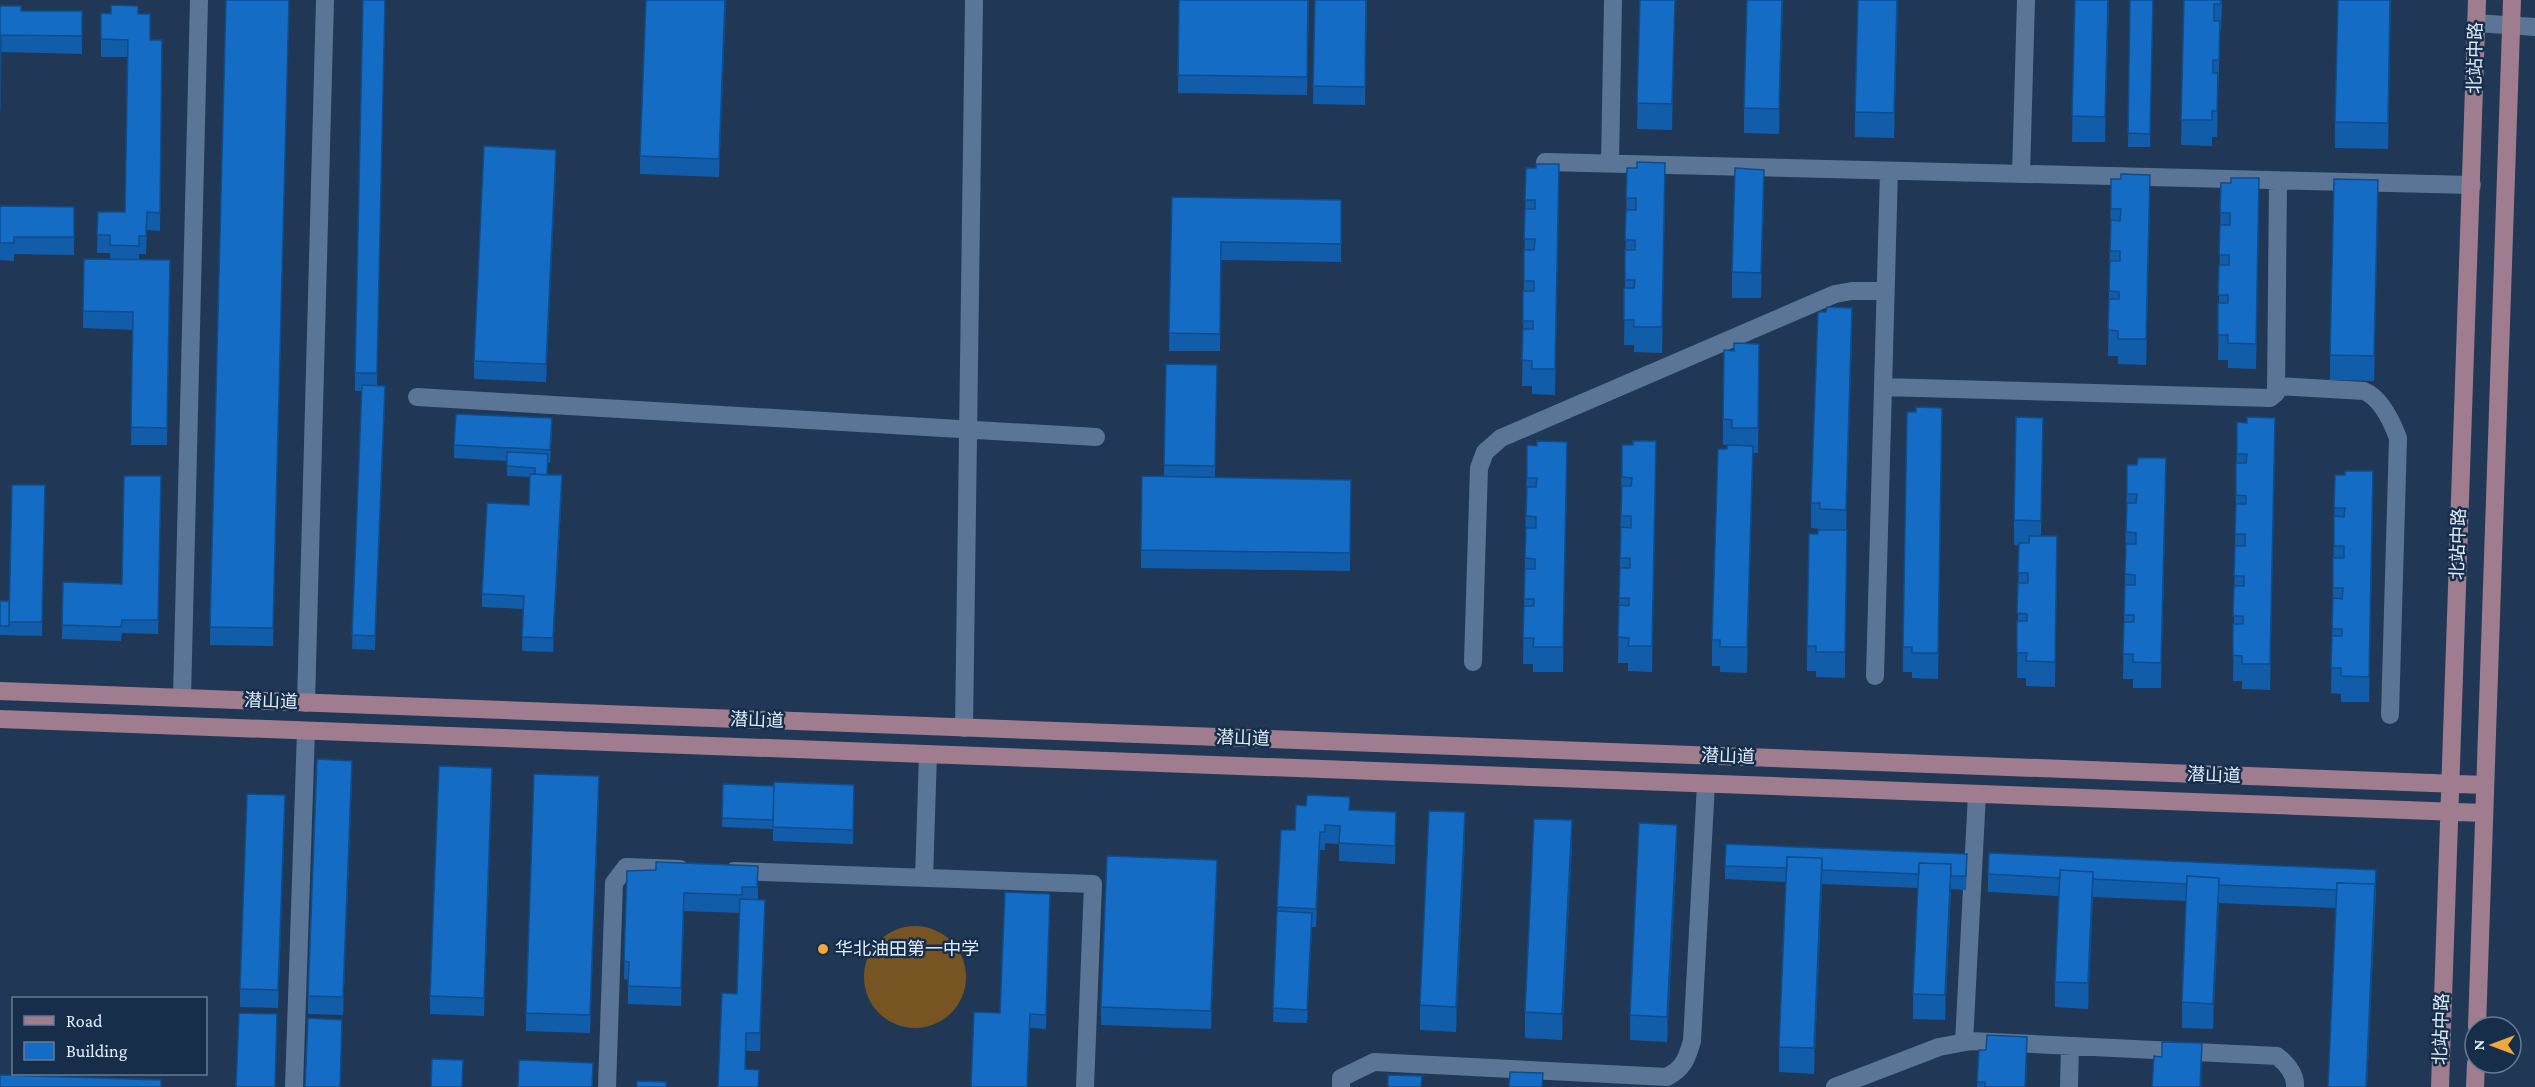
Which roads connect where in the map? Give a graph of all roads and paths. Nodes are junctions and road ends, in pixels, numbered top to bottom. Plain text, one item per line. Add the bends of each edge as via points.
1 (199, 0) edge
2 (325, 0) edge
3 (974, 0) edge
4 (1613, 0) edge
5 (2026, 0) edge
6 (2477, 0) edge
7 (2512, 0) edge
8 (2476, 23) junction
9 (2512, 25) junction
10 (2535, 27) edge
11 (1545, 162) edge
12 (1610, 163) junction
13 (1888, 171) junction
14 (2021, 174) junction
15 (2278, 180) junction
16 (2472, 185) junction
17 (1885, 291) junction
18 (2276, 386) junction
19 (1882, 387) junction
20 (417, 397) dead end
21 (968, 430) junction
22 (1096, 437) dead end
23 (1473, 663) dead end
24 (1875, 676) dead end
25 (0, 691) edge
26 (182, 698) junction
27 (306, 702) junction
28 (2390, 715) dead end
29 (0, 719) edge
30 (964, 728) junction
31 (306, 731) junction
32 (928, 754) junction
33 (1706, 784) junction
34 (2450, 784) junction
35 (2485, 785) junction
36 (1977, 794) junction
37 (2449, 812) junction
38 (2484, 813) junction
39 (698, 869) edge
40 (721, 870) edge
41 (924, 878) junction
42 (2477, 1015) edge
43 (1964, 1042) junction
44 (2070, 1046) junction
45 (294, 1087) edge
46 (607, 1087) edge
47 (1086, 1087) edge
48 (1341, 1087) edge
49 (1835, 1087) edge
50 (2069, 1087) edge
51 (2295, 1087) edge
52 (2440, 1087) edge

1 - 26 street
2 - 27 street
3 - 21 street
4 - 12 street
5 - 14 street
6 - 8 main road, 北站中路
7 - 9 main road, 北站中路
8 - 9 street
8 - 16 main road, 北站中路
9 - 10 street
9 - 35 main road, 北站中路
11 - 12 street
12 - 13 street
13 - 14 street
13 - 17 street
14 - 15 street
15 - 16 street
15 - 18 street
16 - 34 main road, 北站中路
17 - 19 street
17 - 23 street via 1835,294 1501,438 1485,452 1479,468
18 - 19 street via 2271,398 2257,399
18 - 28 street via 2364,391 2371,394 2392,422 2398,438
19 - 24 street
20 - 21 street
21 - 22 street
21 - 30 street
25 - 26 main road, 潜山道
26 - 27 main road, 潜山道
27 - 30 main road, 潜山道
29 - 31 main road, 潜山道
30 - 34 main road, 潜山道
31 - 32 main road, 潜山道
31 - 45 street
32 - 33 main road, 潜山道
32 - 41 street
33 - 36 main road, 潜山道
33 - 48 street via 1692,1041 1679,1070 1667,1077 1374,1062 1341,1078
34 - 35 main road, 潜山道
34 - 37 main road, 北站中路
35 - 38 main road, 北站中路
36 - 37 main road, 潜山道
36 - 43 street
37 - 38 main road, 潜山道
37 - 52 main road, 北站中路
38 - 42 main road, 北站中路
39 - 46 street via 627,867 614,883
40 - 41 street
41 - 47 street via 1093,884
43 - 44 street
43 - 49 street via 1939,1047
44 - 50 street
44 - 51 street via 2277,1056 2288,1065

